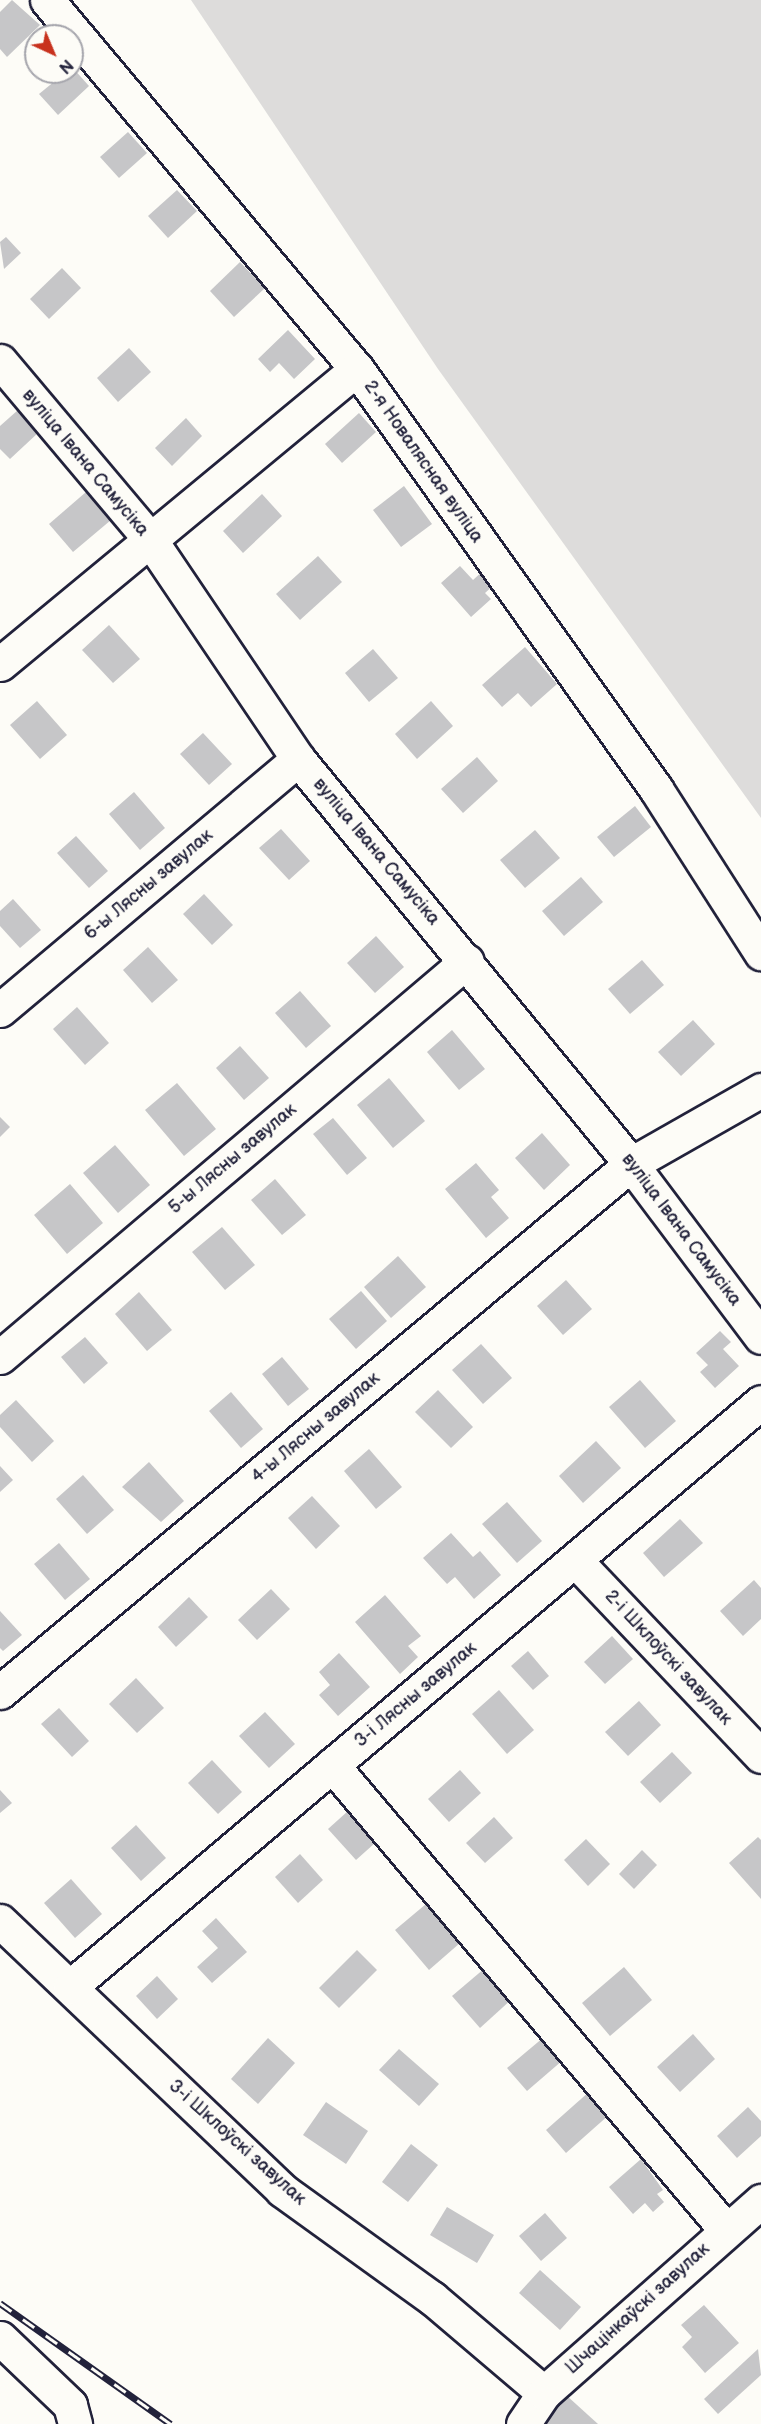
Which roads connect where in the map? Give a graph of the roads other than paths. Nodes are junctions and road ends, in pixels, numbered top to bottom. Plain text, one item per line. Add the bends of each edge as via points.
1 (48, 0) edge
2 (0, 361) edge
3 (357, 369) junction
4 (149, 538) junction
5 (0, 664) edge
6 (298, 759) junction
7 (761, 953) edge
8 (467, 961) junction
9 (0, 1010) edge
10 (761, 1090) edge
11 (631, 1164) junction
12 (761, 1336) edge
13 (0, 1357) edge
14 (761, 1402) edge
15 (575, 1560) junction
16 (0, 1692) edge
17 (761, 1756) edge
18 (332, 1765) junction
19 (0, 1921) edge
20 (70, 1987) junction
21 (761, 2201) edge
22 (726, 2230) junction
23 (0, 2338) edge
24 (544, 2393) junction
25 (75, 2424) edge
26 (523, 2424) edge

1 - 3 street, 2-я Новалясная вуліца
2 - 4 street, вуліца Івана Самусіка
3 - 4 street
3 - 7 street, 2-я Новалясная вуліца via 656,789
4 - 5 street
4 - 6 street, вуліца Івана Самусіка
6 - 8 street, вуліца Івана Самусіка
6 - 9 street, 6-ы Лясны завулак
8 - 11 street, вуліца Івана Самусіка
8 - 13 street, 5-ы Лясны завулак
10 - 11 street, 4-ы Лясны завулак
11 - 12 street, вуліца Івана Самусіка
11 - 16 street, 4-ы Лясны завулак
14 - 15 street, 3-і Лясны завулак
15 - 17 street, 2-і Шклоўскі завулак
15 - 18 street, 3-і Лясны завулак
18 - 20 street, 3-і Лясны завулак
18 - 22 street
19 - 20 street, 3-і Шклоўскі завулак
20 - 24 street, 3-і Шклоўскі завулак via 282,2190 432,2298
21 - 22 street, Шчацінкаўскі завулак
22 - 24 street, Шчацінкаўскі завулак
23 - 25 street via 70,2405
24 - 26 street, Шчацінкаўскі завулак

